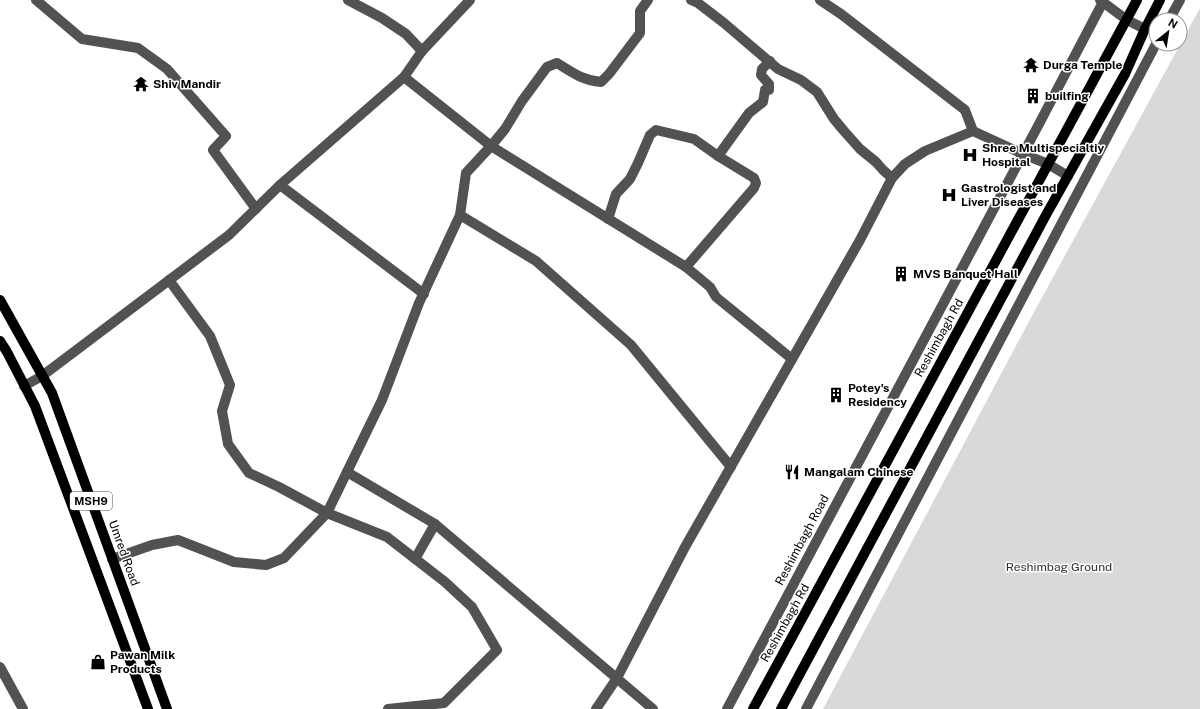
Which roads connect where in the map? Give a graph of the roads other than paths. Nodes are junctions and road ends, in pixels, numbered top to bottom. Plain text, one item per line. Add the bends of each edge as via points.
1 (36, 0) edge
2 (348, 0) edge
3 (470, 0) edge
4 (648, 0) edge
5 (691, 0) edge
6 (820, 0) edge
7 (1137, 0) edge
8 (1160, 0) edge
9 (1180, 0) edge
10 (1101, 1) edge
11 (1173, 12) edge
12 (1127, 20) junction
13 (1145, 29) junction
14 (422, 51) junction
15 (1152, 52) edge
16 (770, 62) junction
17 (404, 77) junction
18 (973, 131) junction
19 (491, 146) junction
20 (1023, 154) junction
21 (718, 156) junction
22 (1048, 164) junction
23 (1068, 176) junction
24 (892, 178) junction
25 (280, 185) junction
26 (256, 208) junction
27 (460, 215) junction
28 (608, 219) junction
29 (686, 267) junction
30 (169, 280) junction
31 (424, 294) junction
32 (0, 300) edge
33 (0, 341) edge
34 (792, 359) junction
35 (42, 376) junction
36 (24, 386) junction
37 (731, 467) junction
38 (347, 472) junction
39 (327, 513) junction
40 (435, 524) junction
41 (112, 559) junction
42 (415, 559) junction
43 (0, 667) edge
44 (617, 678) junction
45 (23, 709) edge
46 (148, 709) edge
47 (167, 709) edge
48 (388, 709) edge
49 (596, 709) edge
50 (654, 709) edge
51 (727, 709) edge
52 (752, 709) edge
53 (781, 709) edge
54 (806, 709) edge

1 - 26 street via 82,39 138,48 167,69 226,136 213,150
2 - 14 street via 406,34
3 - 14 street
4 - 19 street via 640,12 640,33 601,82 577,76 557,63 547,67
5 - 16 street via 724,23
6 - 18 street via 965,110
7 - 12 main road, Reshimbagh Rd
8 - 13 main road
9 - 11 street
10 - 12 street
10 - 20 street, Reshimbagh Road
12 - 13 street
12 - 22 main road, Reshimbagh Rd
13 - 23 main road via 1124,74
14 - 17 street
15 - 54 street
16 - 21 street via 762,69 761,75 769,84 763,102 749,114
16 - 24 street via 818,92 844,131
17 - 19 street
17 - 25 street
18 - 20 street
18 - 24 street via 920,154 905,164
19 - 27 street via 466,173
19 - 28 street
20 - 22 street
20 - 51 street, Reshimbagh Road
21 - 28 street via 694,139 656,130 650,135 630,179 616,194
21 - 29 street via 754,178 756,183
22 - 23 street
22 - 52 main road, Reshimbagh Rd
23 - 53 main road
24 - 34 street
25 - 26 street
25 - 31 street
26 - 30 street via 229,235
27 - 31 street
27 - 37 street via 536,261 631,345
28 - 29 street
29 - 34 street via 710,288 716,297
30 - 35 street
30 - 39 street via 210,336 230,385 222,411 228,444 249,473 280,486
31 - 38 street via 382,400
32 - 35 main road, Umred Road / MSH9
33 - 36 main road
34 - 37 street
35 - 36 street
35 - 41 main road, Umred Road / MSH9 via 52,393
36 - 46 main road via 35,406
37 - 44 street via 685,547
38 - 39 street
38 - 40 street
39 - 41 street via 284,558 266,565 234,562 178,540 152,545
39 - 42 street via 387,537
40 - 42 street
40 - 44 street
41 - 47 main road, Umred Road / MSH9
42 - 48 street via 472,607 497,650 444,703
43 - 45 street
44 - 49 street
44 - 50 street

